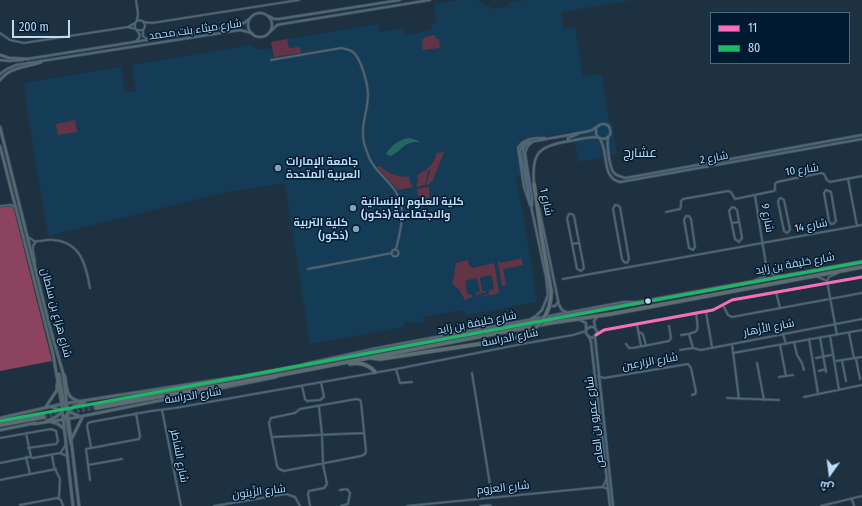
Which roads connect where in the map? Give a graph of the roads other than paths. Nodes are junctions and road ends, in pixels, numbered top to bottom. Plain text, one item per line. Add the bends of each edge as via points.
1 (136, 0) edge
2 (299, 0) edge
3 (400, 0) edge
4 (430, 0) edge
5 (138, 14) junction
6 (269, 16) junction
7 (249, 19) junction
8 (144, 21) junction
9 (135, 22) junction
10 (152, 24) junction
11 (128, 27) junction
12 (144, 29) junction
13 (137, 30) junction
14 (270, 32) junction
15 (0, 33) edge
16 (252, 33) junction
17 (149, 40) junction
18 (136, 42) junction
19 (0, 55) edge
20 (28, 59) junction
21 (0, 60) edge
22 (271, 60) dead end
23 (41, 62) junction
24 (0, 74) edge
25 (0, 80) edge
26 (0, 127) edge
27 (596, 128) junction
28 (579, 133) junction
29 (862, 135) edge
30 (609, 136) junction
31 (546, 138) junction
32 (551, 138) junction
33 (598, 138) junction
34 (862, 138) edge
35 (570, 141) junction
36 (0, 146) edge
37 (862, 176) edge
38 (848, 178) junction
39 (534, 184) junction
40 (755, 196) junction
41 (14, 198) junction
42 (530, 201) junction
43 (10, 205) junction
44 (0, 206) edge
45 (17, 209) junction
46 (532, 210) junction
47 (666, 212) dead end
48 (787, 213) junction
49 (780, 214) junction
50 (739, 222) junction
51 (732, 223) junction
52 (833, 224) junction
53 (862, 225) edge
54 (857, 226) junction
55 (834, 230) junction
56 (787, 233) junction
57 (27, 235) junction
58 (788, 238) junction
59 (38, 242) junction
60 (739, 242) junction
61 (579, 243) junction
62 (763, 243) junction
63 (572, 244) junction
64 (740, 247) junction
65 (396, 250) junction
66 (693, 250) junction
67 (392, 253) junction
68 (694, 256) junction
69 (862, 262) edge
70 (627, 263) junction
71 (35, 266) junction
72 (628, 267) junction
73 (862, 267) edge
74 (308, 269) dead end
75 (767, 269) junction
76 (581, 271) junction
77 (840, 271) junction
78 (582, 276) junction
79 (782, 276) junction
80 (810, 277) junction
81 (862, 277) edge
82 (563, 279) dead end
83 (754, 281) junction
84 (827, 282) junction
85 (90, 288) dead end
86 (776, 292) junction
87 (862, 293) edge
88 (548, 295) junction
89 (830, 299) junction
90 (558, 302) junction
91 (640, 302) junction
92 (723, 304) junction
93 (780, 308) junction
94 (706, 312) junction
95 (567, 313) junction
96 (696, 313) junction
97 (611, 314) junction
98 (862, 319) edge
99 (525, 320) junction
100 (566, 321) junction
101 (637, 325) junction
102 (835, 325) junction
103 (669, 326) dead end
104 (596, 328) junction
105 (586, 330) junction
106 (604, 330) junction
107 (862, 330) edge
108 (639, 332) junction
109 (849, 332) junction
110 (580, 333) junction
111 (689, 334) junction
112 (783, 334) junction
113 (681, 335) dead end
114 (837, 335) junction
115 (588, 336) junction
116 (595, 336) junction
117 (830, 336) junction
118 (820, 337) junction
119 (809, 339) junction
120 (794, 342) junction
121 (626, 344) dead end
122 (732, 344) junction
123 (786, 344) junction
124 (780, 345) junction
125 (641, 346) junction
126 (646, 346) junction
127 (712, 347) junction
128 (693, 348) junction
129 (680, 350) dead end
130 (733, 353) junction
131 (831, 355) dead end
132 (823, 356) junction
133 (862, 357) edge
134 (371, 358) junction
135 (816, 358) dead end
136 (855, 358) junction
137 (842, 360) junction
138 (836, 362) dead end
139 (757, 363) dead end
140 (335, 364) junction
141 (301, 366) junction
142 (396, 369) junction
143 (826, 369) junction
144 (57, 370) junction
145 (804, 370) dead end
146 (819, 371) dead end
147 (375, 372) junction
148 (826, 372) dead end
149 (63, 373) junction
150 (472, 373) dead end
151 (280, 374) junction
152 (793, 375) dead end
153 (598, 376) junction
154 (786, 376) junction
155 (778, 377) dead end
156 (242, 378) junction
157 (604, 378) junction
158 (860, 378) dead end
159 (846, 381) dead end
160 (321, 382) junction
161 (412, 382) dead end
162 (302, 385) junction
163 (599, 386) junction
164 (862, 386) edge
165 (839, 390) junction
166 (818, 394) junction
167 (692, 395) dead end
168 (113, 396) junction
169 (804, 397) dead end
170 (728, 398) dead end
171 (739, 399) junction
172 (764, 400) junction
173 (779, 400) dead end
174 (80, 401) junction
175 (65, 404) junction
176 (50, 407) junction
177 (319, 407) junction
178 (45, 408) junction
179 (162, 409) junction
180 (62, 412) junction
181 (68, 412) junction
182 (136, 413) junction
183 (82, 416) junction
184 (0, 418) edge
185 (66, 418) junction
186 (0, 421) edge
187 (34, 424) junction
188 (0, 425) edge
189 (0, 430) edge
190 (64, 430) junction
191 (26, 433) junction
192 (364, 433) junction
193 (322, 435) junction
194 (272, 437) junction
195 (0, 438) edge
196 (72, 440) junction
197 (66, 446) junction
198 (91, 447) junction
199 (28, 448) junction
200 (73, 449) junction
201 (60, 453) junction
202 (52, 455) junction
203 (67, 456) junction
204 (30, 457) junction
205 (26, 458) junction
206 (122, 459) dead end
207 (0, 462) edge
208 (323, 464) junction
209 (88, 465) junction
210 (56, 469) junction
211 (30, 474) junction
212 (607, 477) junction
213 (0, 480) edge
214 (90, 480) dead end
215 (601, 487) junction
216 (340, 490) dead end
217 (609, 494) junction
218 (862, 496) edge
219 (59, 498) junction
220 (492, 498) junction
221 (852, 499) junction
222 (20, 505) dead end
223 (63, 506) edge
224 (73, 506) edge
225 (79, 506) edge
226 (181, 506) edge
227 (214, 506) edge
228 (220, 506) edge
229 (300, 506) edge
230 (310, 506) edge
231 (341, 506) edge
232 (407, 506) edge
233 (480, 506) edge
234 (491, 506) edge
235 (610, 506) edge
236 (613, 506) edge
237 (821, 506) edge
238 (854, 506) edge

1 - 5 street
2 - 10 street
3 - 6 street via 279,19
4 - 14 street via 282,24
5 - 8 street
5 - 9 street
6 - 7 street via 258,13
6 - 14 street via 272,24
7 - 16 street via 248,26
7 - 17 street, شارع ميثاء بنت محمد via 238,26
8 - 9 street
8 - 10 street
8 - 12 street
9 - 11 street
9 - 13 street
10 - 12 street
11 - 13 street
11 - 15 street via 24,44 10,40
12 - 13 street
12 - 17 street via 143,36
13 - 18 street via 140,36
14 - 16 street via 262,36
16 - 23 street, شارع ميثاء بنت محمد via 240,30
17 - 18 street, شارع ميثاء بنت محمد
18 - 20 street, شارع ميثاء بنت محمد
19 - 20 main road
20 - 21 street, شارع ميثاء بنت محمد
22 - 65 street via 342,48 355,54 367,88 362,130 367,153 371,162 395,189 401,201 402,216
23 - 24 street, شارع ميثاء بنت محمد via 16,65
23 - 25 main road via 14,69
26 - 57 main road, شارع هزاع بن سلطان
27 - 28 street, شارع 1
27 - 30 street via 600,124 607,125 611,131
27 - 33 street
28 - 32 street, شارع 1
28 - 35 street via 568,138
29 - 30 street, شارع 2 via 626,178 616,175 612,168 607,145
30 - 33 street via 605,139
31 - 32 street, شارع 1
31 - 42 street, شارع 1 via 527,141 520,149
31 - 46 street via 524,141 518,150 525,191
32 - 42 street, شارع 1 via 530,142 523,150
32 - 46 street via 532,143 525,151
33 - 34 street, شارع 2 via 604,146 609,174 612,179 620,182
33 - 35 street, شارع 1
35 - 39 street, شارع 1 via 551,144 540,152 533,167
36 - 41 main road, شارع هزاع بن سلطان
37 - 38 street, شارع 10
38 - 40 street, شارع 10 via 830,182 820,173 777,182 774,192
38 - 54 street
39 - 90 street, شارع 1
39 - 134 highway, bridge via 551,290 550,305 542,322 522,337
40 - 47 street, شارع 10 via 735,199 728,191 683,199 680,209
40 - 62 street, شارع 9
41 - 43 street
41 - 45 main road, شارع هزاع بن سلطان
42 - 46 street, شارع 1
43 - 44 street
43 - 45 street
45 - 144 main road, شارع هزاع بن سلطان
46 - 88 street, شارع 1
48 - 49 street
48 - 49 street via 784,200 781,198 778,201
48 - 56 street via 790,230
49 - 56 street via 784,231
50 - 51 street
50 - 51 street via 737,210 732,207 729,211
50 - 60 street via 742,238
51 - 60 street via 735,239
52 - 52 street via 836,221 831,193 830,190 826,190 824,194 829,221
52 - 55 street
53 - 54 street, شارع 14
54 - 55 street, شارع 14
55 - 58 street, شارع 14
56 - 58 street
57 - 59 street via 31,240
57 - 71 main road, شارع هزاع بن سلطان
58 - 62 street, شارع 14
59 - 71 street via 32,246
59 - 85 street via 58,240 74,249 84,262
60 - 64 street
61 - 63 street
61 - 63 street via 574,216 570,214 567,217
61 - 76 street via 584,268
62 - 64 street
62 - 75 street
63 - 76 street via 577,269
64 - 68 street
65 - 67 street
65 - 67 street via 399,252 398,255 394,256
66 - 66 street via 696,247 691,219 686,216 684,220 689,248
66 - 68 street
67 - 74 street
68 - 72 street
69 - 79 highway, شارع خليفة بن زايد
70 - 70 street via 629,259 620,208 616,205 613,208 618,235 623,260
70 - 72 street
71 - 149 main road, شارع هزاع بن سلطان
72 - 78 street
73 - 77 highway, شارع خليفة بن زايد
75 - 79 street via 772,274
75 - 83 street via 765,276
76 - 78 street
77 - 80 highway, شارع خليفة بن زايد
77 - 84 street via 830,276
78 - 82 street
79 - 83 highway, شارع خليفة بن زايد
80 - 84 street via 821,277
80 - 97 highway, شارع خليفة بن زايد
81 - 84 street
83 - 91 highway, شارع خليفة بن زايد
84 - 86 street
84 - 89 street
86 - 92 street
86 - 93 street
87 - 89 street
88 - 90 street via 550,306 555,306
88 - 99 street via 538,314
89 - 93 street
89 - 102 street
90 - 95 street, شارع 1 via 560,308
91 - 95 street via 624,302
91 - 141 highway, شارع خليفة بن زايد
92 - 93 street via 731,317
92 - 94 street
94 - 96 street
94 - 127 street
95 - 99 street
96 - 101 street
96 - 111 street via 698,329 695,333
97 - 100 highway, شارع خليفة بن زايد
97 - 104 street via 594,319
98 - 102 street, شارع الأَزْهار
99 - 141 street via 365,350
100 - 105 street via 583,320 586,323
100 - 134 highway, شارع خليفة بن زايد
101 - 106 street
101 - 108 street
102 - 112 street, شارع الأَزْهار
102 - 114 street
103 - 126 street via 670,340
104 - 105 street via 591,326
104 - 106 street
104 - 116 street, شارع عمرو بن العاص
105 - 110 street
105 - 115 street, شارع عمرو بن العاص
106 - 116 street
107 - 109 street
108 - 125 street
108 - 126 street via 643,334
109 - 114 street
109 - 136 street
110 - 115 street
110 - 142 street, شارع الدراسة
111 - 113 street
111 - 128 street
112 - 122 street, شارع الأَزْهار
112 - 123 street
114 - 117 street
115 - 116 street
115 - 212 street, شارع عمرو بن العاص via 591,342
116 - 153 street, شارع عمرو بن العاص
117 - 118 street
117 - 165 street
118 - 119 street
118 - 132 street
119 - 120 street
119 - 166 street
120 - 123 street
120 - 145 street via 796,355
121 - 125 street via 629,348
122 - 127 street, شارع الأَزْهار
122 - 130 street
123 - 124 street
124 - 130 street
124 - 154 street
125 - 126 street
127 - 128 street, شارع الأَزْهار via 700,350
128 - 129 street, شارع الأَزْهار
130 - 171 street
131 - 132 street
132 - 135 street
132 - 143 street
133 - 136 street
134 - 140 highway, شارع خليفة بن زايد
136 - 137 street
136 - 158 street
137 - 138 street
137 - 159 street
139 - 172 street
140 - 147 highway via 358,363 368,366
140 - 151 highway, شارع خليفة بن زايد
141 - 156 highway, شارع خليفة بن زايد
142 - 147 street, شارع الدراسة
142 - 161 street via 400,383
143 - 146 street
143 - 148 street
144 - 175 main road
144 - 178 main road via 57,390
147 - 160 street, شارع الدراسة
149 - 174 main road via 69,396
149 - 175 main road, شارع هزاع بن سلطان
150 - 220 street
151 - 156 highway, شارع خليفة بن زايد via 96,406
151 - 183 main road via 272,378
152 - 154 street
153 - 157 street, شارع الزارعين
153 - 163 street, شارع عمرو بن العاص
154 - 155 street
156 - 168 main road
157 - 163 street
157 - 167 street, شارع الزارعين via 688,364 692,368 696,392
160 - 162 street, شارع الدراسة
160 - 162 street via 324,397 320,400 306,401
162 - 179 street, شارع الدراسة
163 - 236 street, شارع عمرو بن العاص
164 - 165 street
165 - 166 street
166 - 169 street
168 - 174 main road
168 - 181 main road via 78,404
170 - 171 street
171 - 172 street
172 - 173 street
174 - 175 main road
175 - 176 main road
175 - 180 main road
175 - 181 main road
176 - 178 main road
176 - 180 main road
177 - 192 street via 360,400
177 - 193 street
177 - 194 street via 300,409 295,413 271,418 269,421
178 - 184 main road
179 - 182 street, شارع الدراسة
179 - 226 street, شارع الشاطر
180 - 185 main road
180 - 187 main road via 54,419
181 - 183 main road
181 - 185 main road
181 - 185 main road
182 - 198 street, شارع الدراسة via 88,422
182 - 198 street via 140,436 138,439
183 - 185 main road
183 - 196 main road
185 - 187 main road
185 - 190 main road
185 - 196 main road
185 - 200 main road
186 - 188 highway via 44,415
187 - 189 main road
187 - 190 main road via 54,423 62,426
190 - 197 main road
191 - 195 street
191 - 199 street
191 - 199 street via 51,429 57,433 56,444
192 - 193 street
192 - 208 street via 364,455
193 - 194 street
193 - 208 street
194 - 208 street via 280,470
196 - 200 main road
197 - 201 street
197 - 203 main road
198 - 209 street via 86,450
199 - 204 street
200 - 225 main road
201 - 202 street
201 - 203 street
202 - 204 street
202 - 210 street
203 - 224 main road
204 - 205 street
205 - 207 street
205 - 211 street
206 - 209 street
208 - 230 street via 327,485 309,491
209 - 214 street
210 - 211 street
210 - 219 street via 60,479
211 - 213 street
212 - 215 street
212 - 217 street, شارع عمرو بن العاص
215 - 217 street via 607,488
215 - 220 street, شارع العزوم
216 - 231 street via 347,489 350,493 348,504
217 - 235 street, شارع عمرو بن العاص
218 - 221 street
219 - 222 street
219 - 223 street
220 - 232 street, شارع العزوم
221 - 237 street
221 - 238 street
227 - 228 street, شارع الزَّيتون
228 - 229 street, شارع الزَّيتون via 286,494 295,497
233 - 234 street

